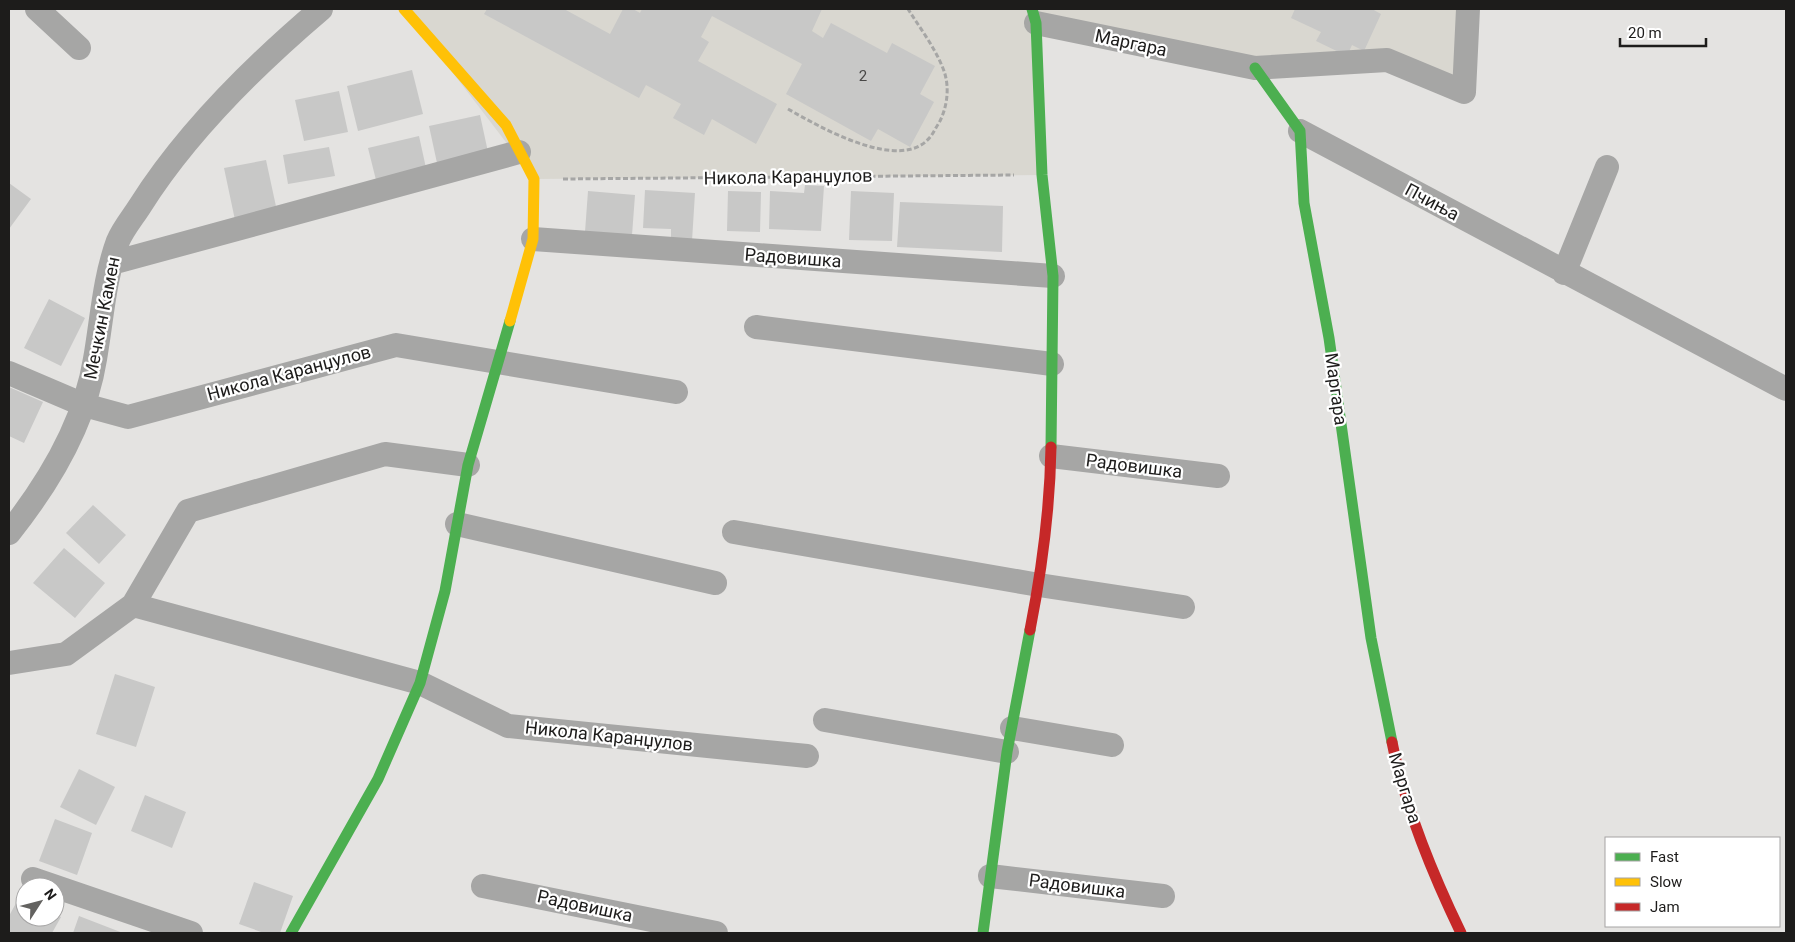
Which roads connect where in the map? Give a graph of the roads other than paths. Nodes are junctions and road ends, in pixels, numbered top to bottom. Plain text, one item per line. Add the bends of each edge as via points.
1 (37, 9) edge
2 (320, 9) edge
3 (404, 9) edge
4 (1468, 9) edge
5 (1034, 16) edge
6 (79, 48) dead end
7 (1255, 68) junction
8 (1300, 131) junction
9 (519, 152) junction
10 (1608, 166) dead end
11 (533, 239) junction
12 (112, 263) junction
13 (1564, 273) junction
14 (1053, 276) junction
15 (756, 327) dead end
16 (497, 361) junction
17 (1052, 364) junction
18 (9, 373) edge
19 (1786, 389) edge
20 (676, 392) dead end
21 (84, 405) junction
22 (1050, 456) junction
23 (468, 465) junction
24 (1218, 476) dead end
25 (457, 524) junction
26 (734, 532) dead end
27 (9, 533) edge
28 (715, 583) dead end
29 (1039, 586) junction
30 (133, 605) junction
31 (1183, 607) dead end
32 (9, 663) edge
33 (420, 683) junction
34 (825, 720) dead end
35 (1012, 728) junction
36 (1112, 745) dead end
37 (1007, 752) junction
38 (807, 756) dead end
39 (990, 876) junction
40 (483, 886) dead end
41 (65, 890) edge
42 (1163, 896) dead end
43 (191, 933) edge
44 (291, 933) edge
45 (716, 933) edge
46 (983, 933) edge
47 (1462, 933) edge

1 - 6 street
2 - 12 street, Мечкин Камен via 281,43 196,131 150,190 118,240
3 - 9 street via 506,125
4 - 7 street, Маргара via 1464,92 1387,60
5 - 7 street, Маргара
5 - 14 street via 1042,174
7 - 8 street
8 - 13 street, Пчиња
8 - 47 street, Маргара via 1304,203 1329,338 1371,638 1396,766 1439,887
9 - 11 street via 534,179
9 - 12 street
10 - 13 street
11 - 14 street, Радовишка
11 - 16 street
12 - 21 street, Мечкин Камен via 102,299 95,360
13 - 19 street, Пчиња
14 - 17 street
15 - 17 street
16 - 20 street, Никола Каранџулов
16 - 21 street, Никола Каранџулов via 396,345 128,417
16 - 23 street
17 - 22 street
18 - 21 street, Никола Каранџулов
21 - 27 street, Мечкин Камен via 57,461
22 - 24 street, Радовишка
22 - 29 street via 1050,489
23 - 25 street
23 - 30 street via 385,454 188,511
25 - 28 street
25 - 33 street via 445,591
26 - 29 street
29 - 31 street
29 - 35 street
30 - 32 street via 66,654
30 - 33 street, Никола Каранџулов
33 - 38 street, Никола Каранџулов via 508,726
33 - 44 street via 378,779
34 - 37 street
35 - 36 street
35 - 37 street
37 - 39 street
39 - 42 street, Радовишка
39 - 46 street
40 - 45 street, Радовишка
41 - 43 street

